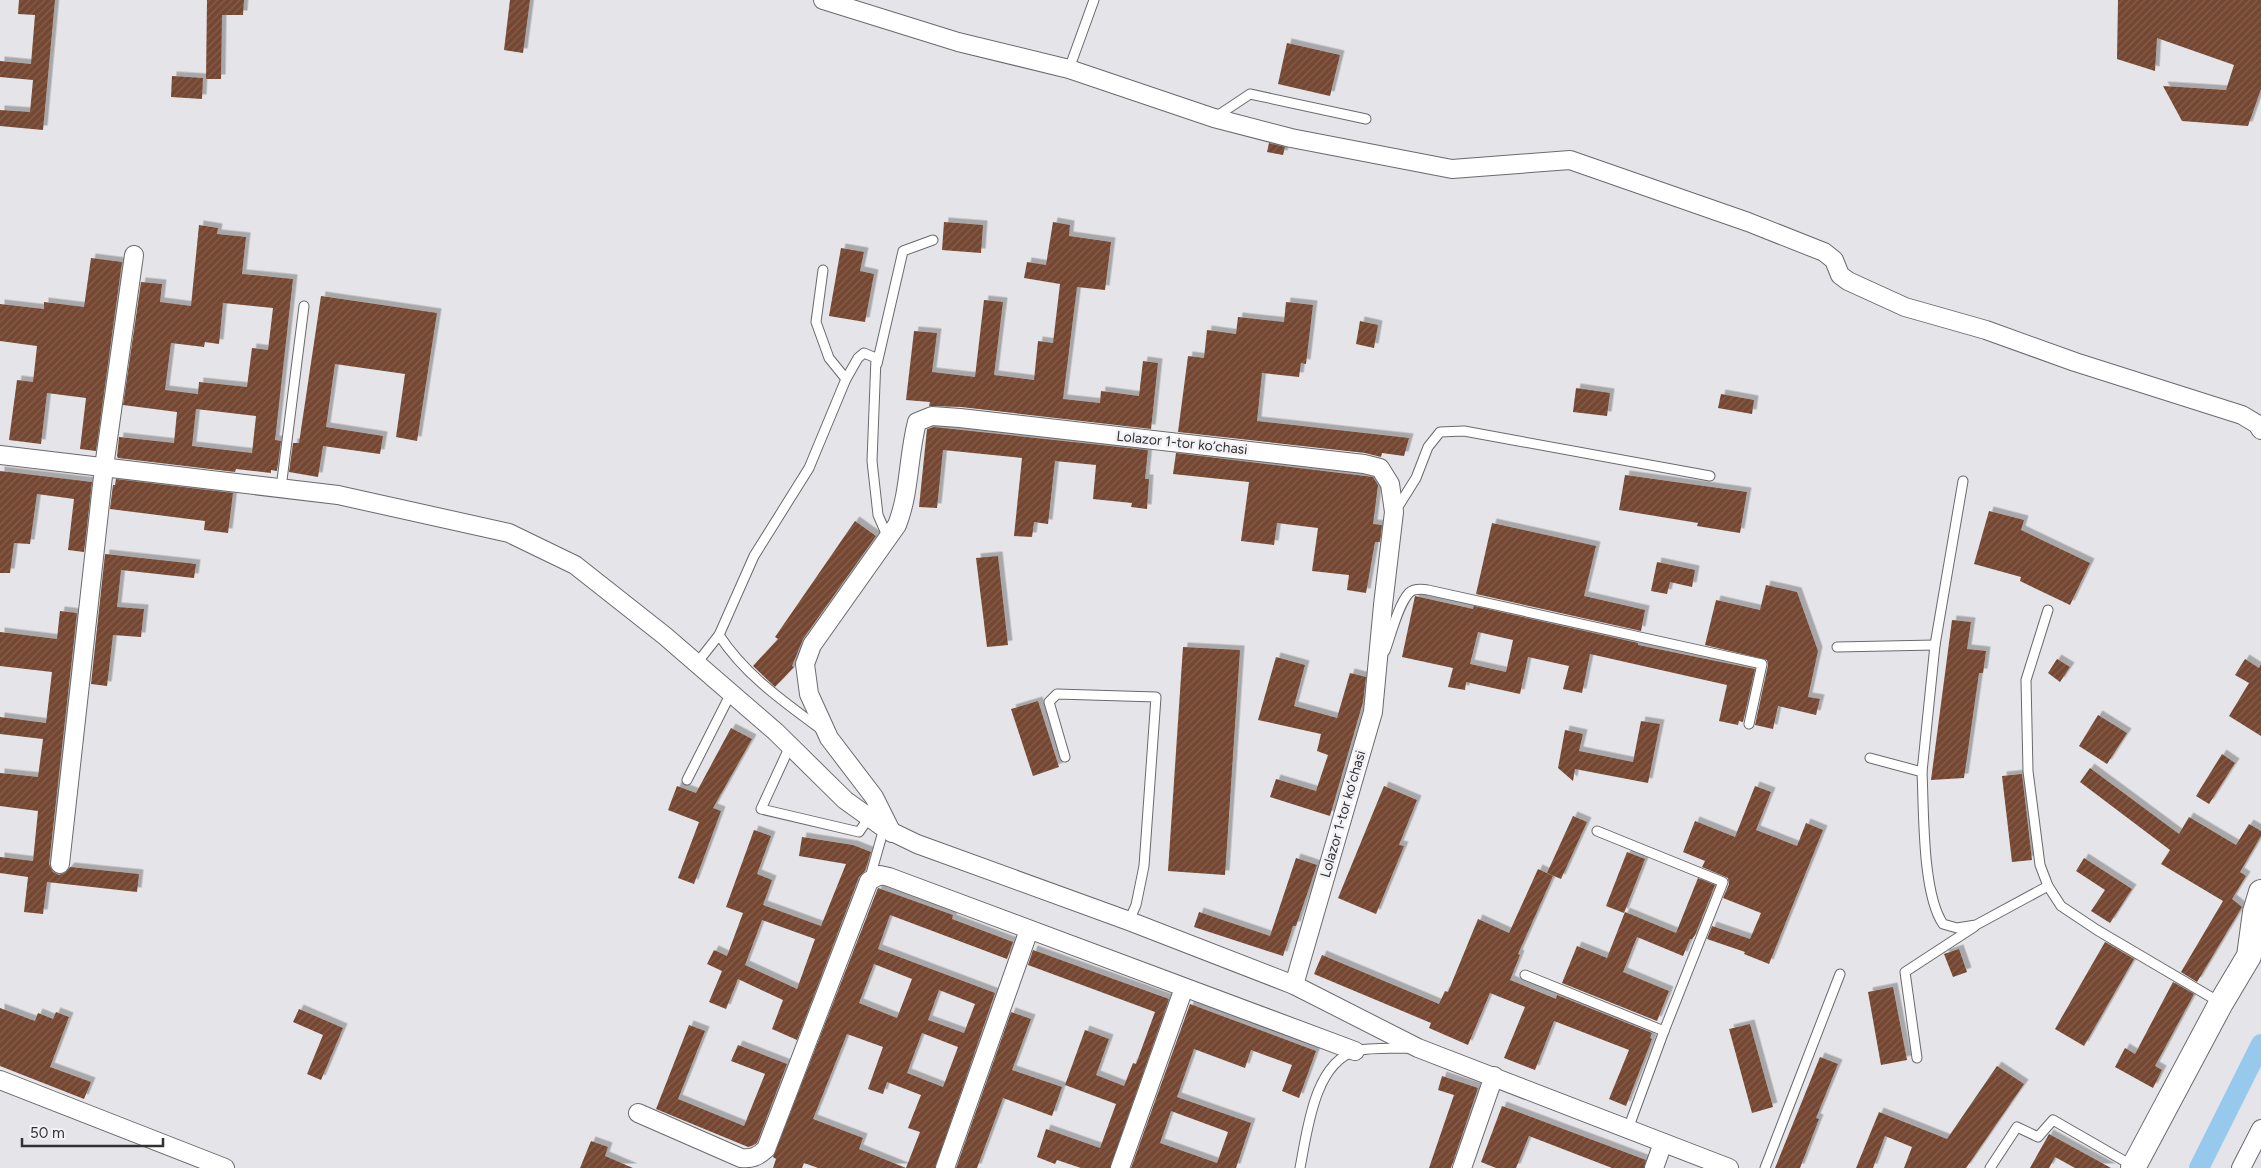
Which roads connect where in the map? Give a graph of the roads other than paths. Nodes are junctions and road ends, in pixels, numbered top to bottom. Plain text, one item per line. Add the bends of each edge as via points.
1 (823, 0) edge
2 (1094, 0) edge
3 (1069, 69) junction
4 (1214, 118) junction
5 (1366, 119) dead end
6 (933, 240) dead end
7 (134, 255) dead end
8 (823, 270) dead end
9 (304, 306) dead end
10 (876, 364) junction
11 (846, 379) junction
12 (2261, 430) edge
13 (0, 455) edge
14 (104, 467) junction
15 (1710, 476) dead end
16 (1963, 481) dead end
17 (281, 488) junction
18 (1394, 512) junction
19 (888, 538) junction
20 (2048, 610) dead end
21 (718, 635) junction
22 (1935, 645) junction
23 (1837, 647) dead end
24 (697, 663) junction
25 (1378, 668) junction
26 (731, 693) junction
27 (1749, 724) dead end
28 (827, 734) junction
29 (790, 746) junction
30 (1065, 757) dead end
31 (1870, 758) dead end
32 (1922, 772) junction
33 (688, 780) dead end
34 (868, 819) junction
35 (888, 831) junction
36 (1597, 831) dead end
37 (60, 864) dead end
38 (869, 881) junction
39 (2048, 886) junction
40 (2261, 892) edge
41 (1129, 920) junction
42 (1976, 925) junction
43 (1029, 930) junction
44 (2261, 936) edge
45 (2249, 956) junction
46 (1840, 974) dead end
47 (1525, 975) dead end
48 (1294, 985) junction
49 (1184, 988) junction
50 (2221, 1003) junction
51 (1664, 1031) junction
52 (1418, 1048) junction
53 (1355, 1051) junction
54 (1918, 1058) dead end
55 (1494, 1076) junction
56 (0, 1080) edge
57 (638, 1113) dead end
58 (2261, 1129) edge
59 (1628, 1130) junction
60 (1663, 1143) junction
61 (2133, 1167) edge
62 (225, 1168) edge
63 (945, 1168) edge
64 (1120, 1168) edge
65 (1300, 1168) edge
66 (1462, 1168) edge
67 (1654, 1168) edge
68 (1729, 1168) edge
69 (1765, 1168) edge
70 (1990, 1168) edge
71 (2241, 1168) edge

1 - 3 street via 958,42
2 - 3 lane
3 - 4 street
4 - 5 lane via 1250,94
4 - 12 street via 1291,138 1452,169 1570,160 1824,252 1834,260 1840,275 1906,307 1986,330 2242,415
6 - 10 lane via 903,251
7 - 14 street
8 - 11 lane via 816,322 829,358
9 - 17 lane
10 - 11 lane via 876,358 864,353
10 - 19 lane via 872,461 878,515
11 - 21 lane via 809,468 754,556
13 - 14 street
14 - 17 street
14 - 37 street
15 - 18 lane via 1464,431 1440,432 1428,447 1416,478
16 - 22 lane
17 - 24 street via 338,495 509,533 575,565
18 - 19 street, Lolazor 1-tor ko‘chasi via 1390,484 1380,468 1364,464 932,416 917,422 904,508
18 - 25 street, Lolazor 1-tor ko‘chasi
19 - 28 street, Lolazor 1-tor ko‘chasi via 812,645 805,664 809,694
20 - 39 lane via 2026,680 2028,771 2040,865
21 - 24 lane
21 - 28 lane via 730,653 770,692
22 - 23 lane
22 - 32 lane
24 - 26 street
25 - 27 lane via 1410,592 1428,590 1762,664
25 - 48 street, Lolazor 1-tor ko‘chasi via 1373,712
26 - 29 street
26 - 33 lane
28 - 35 street, Lolazor 1-tor ko‘chasi via 874,797
29 - 34 street
29 - 34 lane via 762,810 859,832
30 - 41 lane via 1049,702 1057,694 1156,697 1144,866 1136,905
31 - 32 lane
32 - 42 lane via 1928,866 1936,913 1943,924 1957,928
34 - 35 street
35 - 38 lane
35 - 41 street
36 - 51 lane via 1723,882
38 - 43 street via 880,875 889,877
38 - 57 street via 766,1149 750,1159 741,1158
39 - 42 lane
39 - 50 lane via 2061,906 2096,930
40 - 45 main road
41 - 48 street
42 - 54 lane via 1905,972
43 - 49 street
43 - 63 street
44 - 45 street
45 - 50 main road
46 - 69 lane
47 - 51 lane
48 - 52 street
49 - 53 street
49 - 64 street
50 - 61 main road
51 - 59 lane
52 - 53 lane
52 - 55 street
53 - 65 lane via 1336,1063 1325,1076 1313,1104
55 - 59 street
55 - 66 street
56 - 62 street
58 - 71 street
59 - 60 street
60 - 67 street
60 - 68 street
61 - 70 lane via 2053,1120 2038,1137 2017,1127

